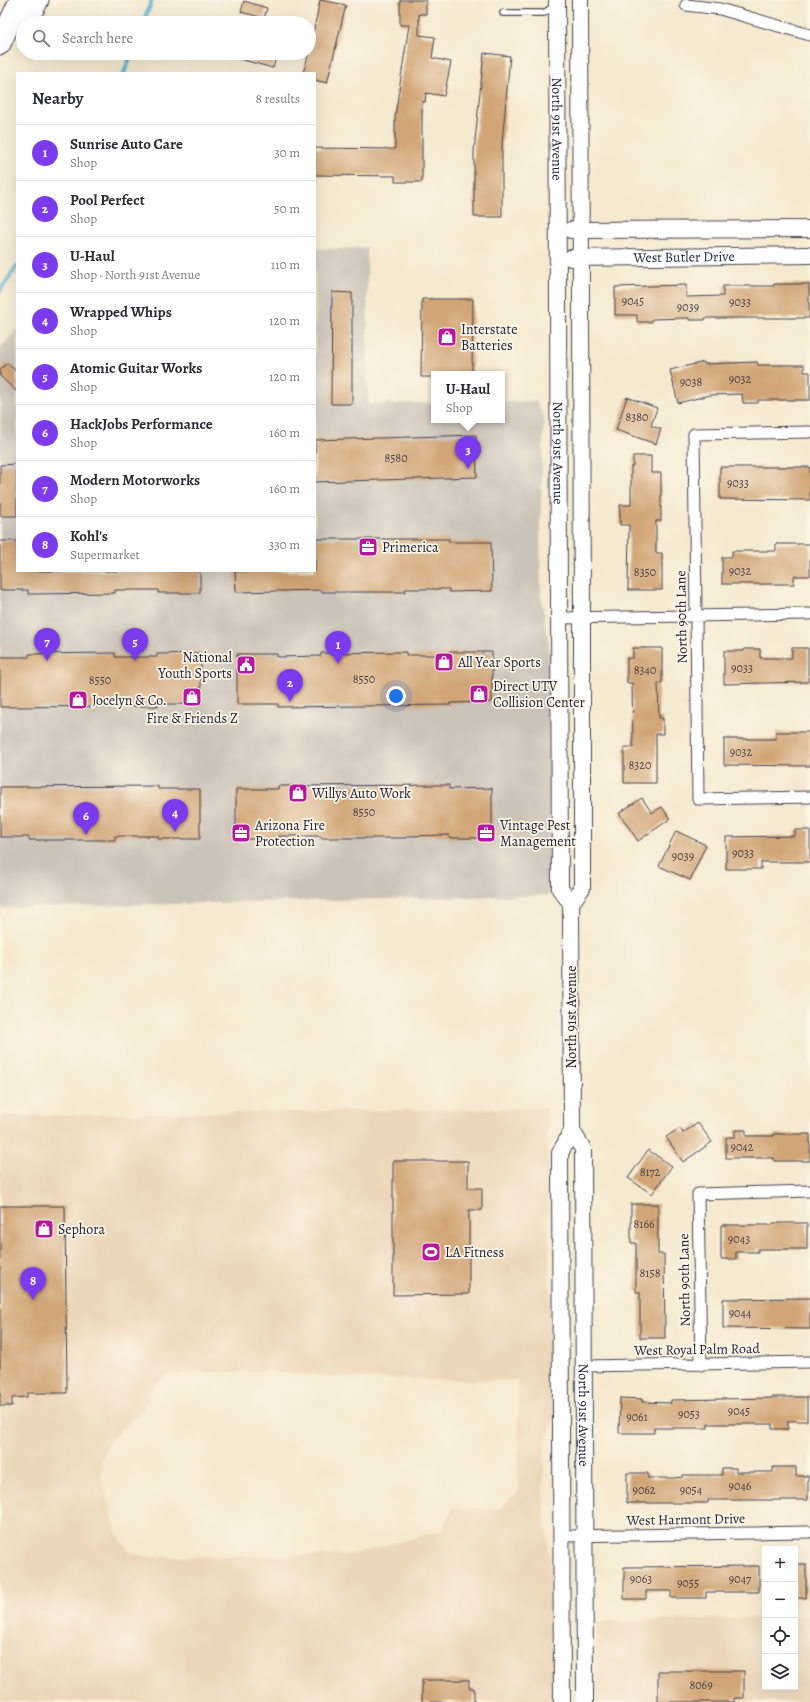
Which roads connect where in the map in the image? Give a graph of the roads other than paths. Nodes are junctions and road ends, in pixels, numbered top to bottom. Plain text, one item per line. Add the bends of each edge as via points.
1 (20, 0) edge
2 (38, 0) edge
3 (555, 1) edge
4 (580, 2) edge
5 (686, 5) dead end
6 (503, 13) dead end
7 (30, 16) edge
8 (16, 32) edge
9 (810, 35) edge
10 (0, 44) edge
11 (0, 47) edge
12 (810, 229) edge
13 (558, 230) junction
14 (581, 230) junction
15 (810, 255) edge
16 (558, 258) junction
17 (581, 258) junction
18 (810, 432) edge
19 (810, 614) edge
20 (696, 616) junction
21 (560, 618) junction
22 (582, 618) junction
23 (810, 797) edge
24 (571, 903) junction
25 (572, 1131) junction
26 (810, 1192) edge
27 (561, 1256) junction
28 (810, 1362) edge
29 (700, 1365) junction
30 (584, 1366) junction
31 (810, 1532) edge
32 (562, 1536) junction
33 (584, 1536) junction
34 (562, 1640) junction
35 (562, 1702) edge
36 (572, 1702) edge
37 (585, 1702) edge

1 - 10 highway
2 - 7 highway
3 - 4 main road
3 - 6 lane via 544,13
3 - 13 main road, North 91st Avenue
4 - 14 main road, North 91st Avenue
5 - 9 street via 720,9
8 - 11 highway
12 - 14 main road, West Butler Drive
13 - 14 main road, West Butler Drive
13 - 16 main road, North 91st Avenue
14 - 17 main road, North 91st Avenue
15 - 17 main road, West Butler Drive
16 - 17 main road, West Butler Drive
16 - 21 main road, North 91st Avenue
17 - 22 main road, North 91st Avenue
18 - 20 street, North 90th Lane via 694,434
19 - 20 street
20 - 22 street
20 - 23 street, North 90th Lane via 698,799
21 - 22 street
21 - 24 main road, North 91st Avenue via 560,889
22 - 24 main road, North 91st Avenue via 582,888
24 - 25 main road, North 91st Avenue
25 - 27 main road, North 91st Avenue via 560,1153
25 - 30 main road, North 91st Avenue via 583,1149
26 - 29 street, North 90th Lane via 698,1194
27 - 30 main road via 571,1291 573,1347
27 - 32 main road, North 91st Avenue
28 - 29 street, West Royal Palm Road
29 - 30 street, West Royal Palm Road
30 - 33 main road, North 91st Avenue
31 - 33 street, West Harmont Drive
32 - 33 street, West Harmont Drive
32 - 34 main road, North 91st Avenue
33 - 37 main road, North 91st Avenue
34 - 35 main road, North 91st Avenue
34 - 36 main road via 572,1685

